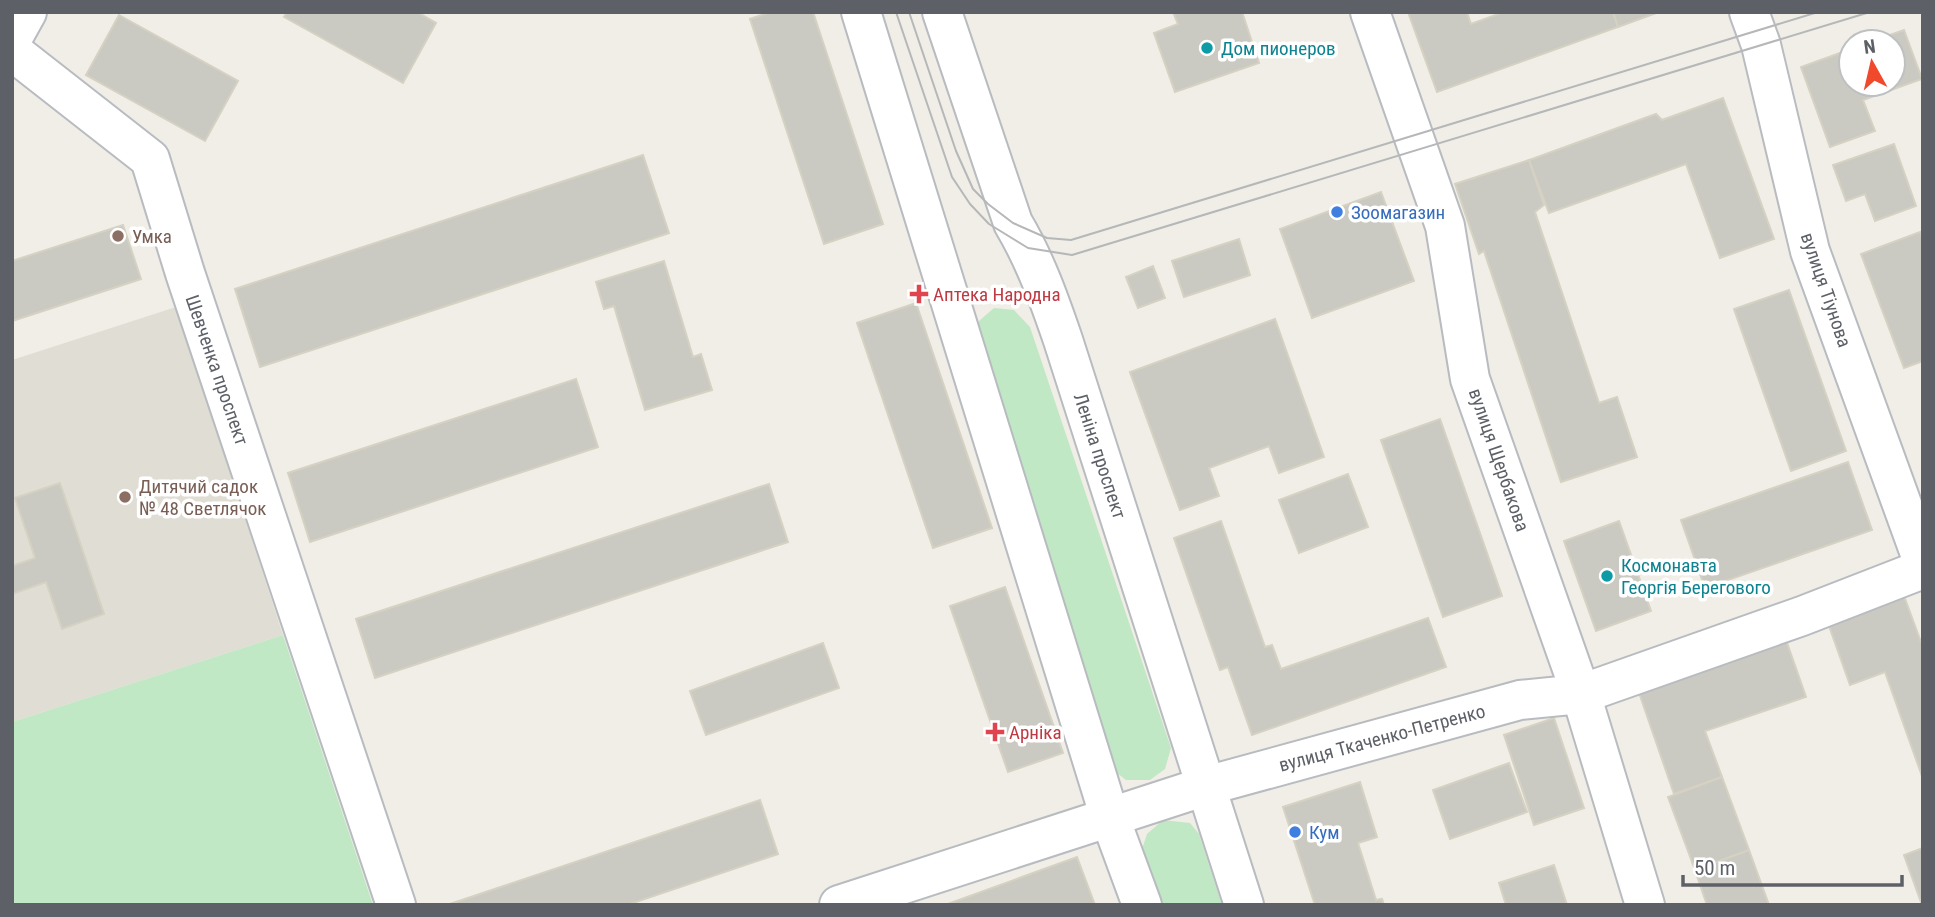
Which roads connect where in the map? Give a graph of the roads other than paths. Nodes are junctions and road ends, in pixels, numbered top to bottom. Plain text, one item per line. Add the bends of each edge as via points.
1 (27, 12) edge
2 (860, 12) edge
3 (942, 12) edge
4 (1370, 12) edge
5 (1749, 12) edge
6 (12, 39) edge
7 (12, 51) edge
8 (1923, 562) edge
9 (1923, 569) edge
10 (1581, 694) junction
11 (1206, 786) junction
12 (1110, 818) junction
13 (396, 905) edge
14 (839, 905) edge
15 (1142, 905) edge
16 (1244, 905) edge
17 (1645, 905) edge

1 - 6 street
2 - 12 street
3 - 11 street, Леніна проспект via 1013,223 1048,295
4 - 10 street, вулиця Щербакова via 1444,226 1470,379
5 - 8 street, вулиця Тіунова via 1810,251
7 - 13 street, Шевченка проспект via 150,159
9 - 10 street, вулиця Ткаченко-Петренко
10 - 11 street, вулиця Ткаченко-Петренко via 1520,700
10 - 17 street, вулиця Щербакова
11 - 12 street, вулиця Ткаченко-Петренко
11 - 16 street, Леніна проспект
12 - 14 street, вулиця Ткаченко-Петренко
12 - 15 street

